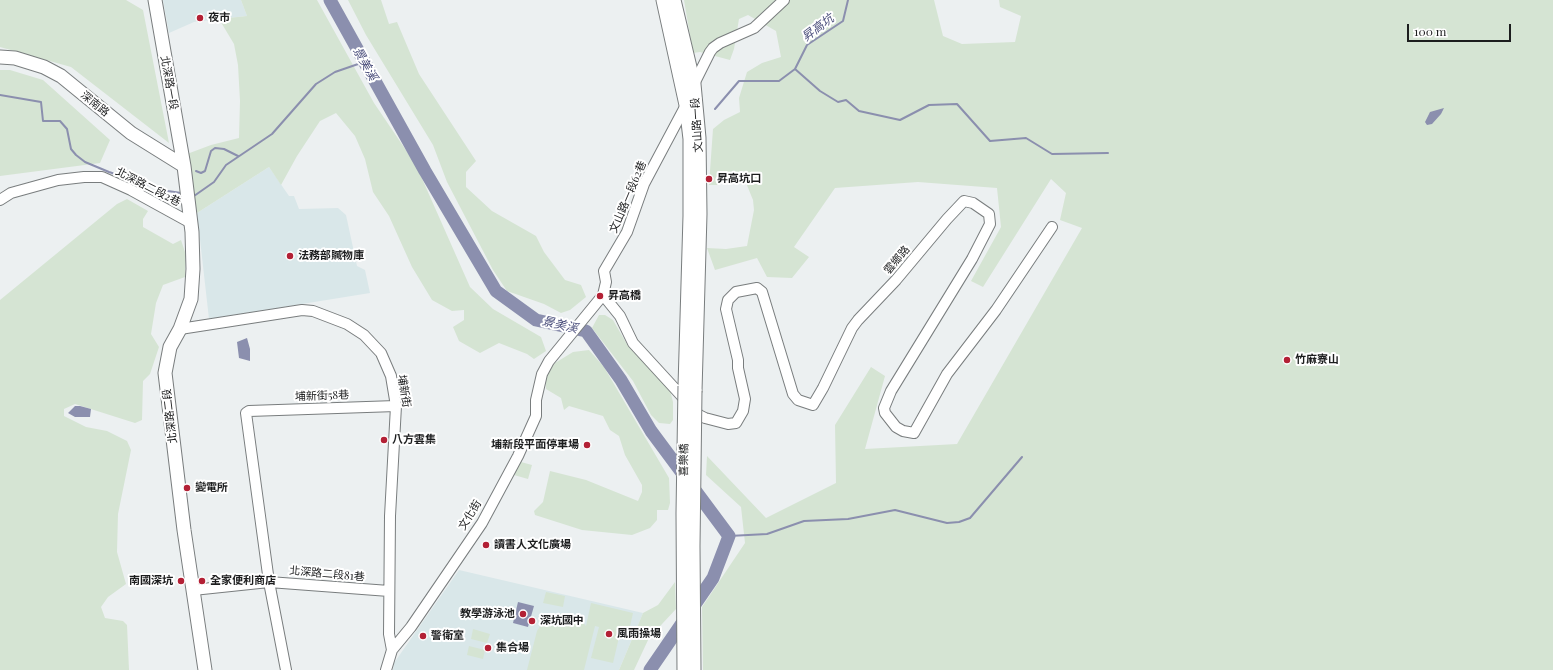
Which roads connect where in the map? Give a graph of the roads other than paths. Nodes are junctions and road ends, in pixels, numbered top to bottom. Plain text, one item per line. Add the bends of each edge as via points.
1 (155, 0) edge
2 (663, 0) edge
3 (674, 0) edge
4 (784, 0) edge
5 (0, 57) edge
6 (694, 84) junction
7 (686, 105) junction
8 (184, 166) junction
9 (0, 200) edge
10 (191, 223) junction
11 (1052, 227) dead end
12 (694, 251) junction
13 (601, 297) junction
14 (180, 329) junction
15 (396, 406) junction
16 (268, 582) junction
17 (193, 590) junction
18 (389, 591) junction
19 (392, 650) junction
20 (205, 670) edge
21 (286, 670) edge
22 (386, 670) edge
23 (684, 670) edge
24 (694, 670) edge

1 - 8 main road, 北深路一段
2 - 7 main road, 文山路一段
3 - 6 main road, 文山路一段
4 - 6 street, 文山路一段62巷 via 754,28 713,48
5 - 8 main road, 深南路 via 15,58 44,67 61,76 131,133
6 - 7 street, 文山路一段62巷
6 - 12 main road, 文山路一段 via 699,138
7 - 12 main road, 文山路一段 via 690,139
7 - 13 street, 文山路一段62巷 via 644,184 628,232 604,271 606,282
8 - 10 main road, 北深路二段
9 - 10 street, 北深路二段2巷 via 11,193 58,180 102,177
10 - 14 main road, 北深路二段 via 191,299
11 - 13 street, 雲鄉路 via 996,310 947,374 914,433 896,427 884,408 891,391 990,224 989,214 973,203 964,200 858,320 813,405 804,404 793,394 762,292 757,288 736,292 728,300 726,309 745,399 743,411 736,422 728,424 699,415 633,343 620,316
12 - 23 main road, 喜樂橋, bridge via 685,386
12 - 24 main road, 喜樂橋, bridge
13 - 19 street, 文化街 via 549,361 542,374 536,400 535,420 482,523 411,627
14 - 15 street, 埔新街 via 302,310 321,314 359,331 381,353 391,376
14 - 17 main road, 北深路二段 via 170,347 165,373
15 - 16 street, 埔新街58巷 via 246,413
15 - 18 street, 埔新街
16 - 17 street, 北深路二段81巷
16 - 18 street, 北深路二段81巷
16 - 21 street
17 - 20 main road, 北深路二段
18 - 19 street, 埔新街 via 389,634
19 - 22 street, 文化街

